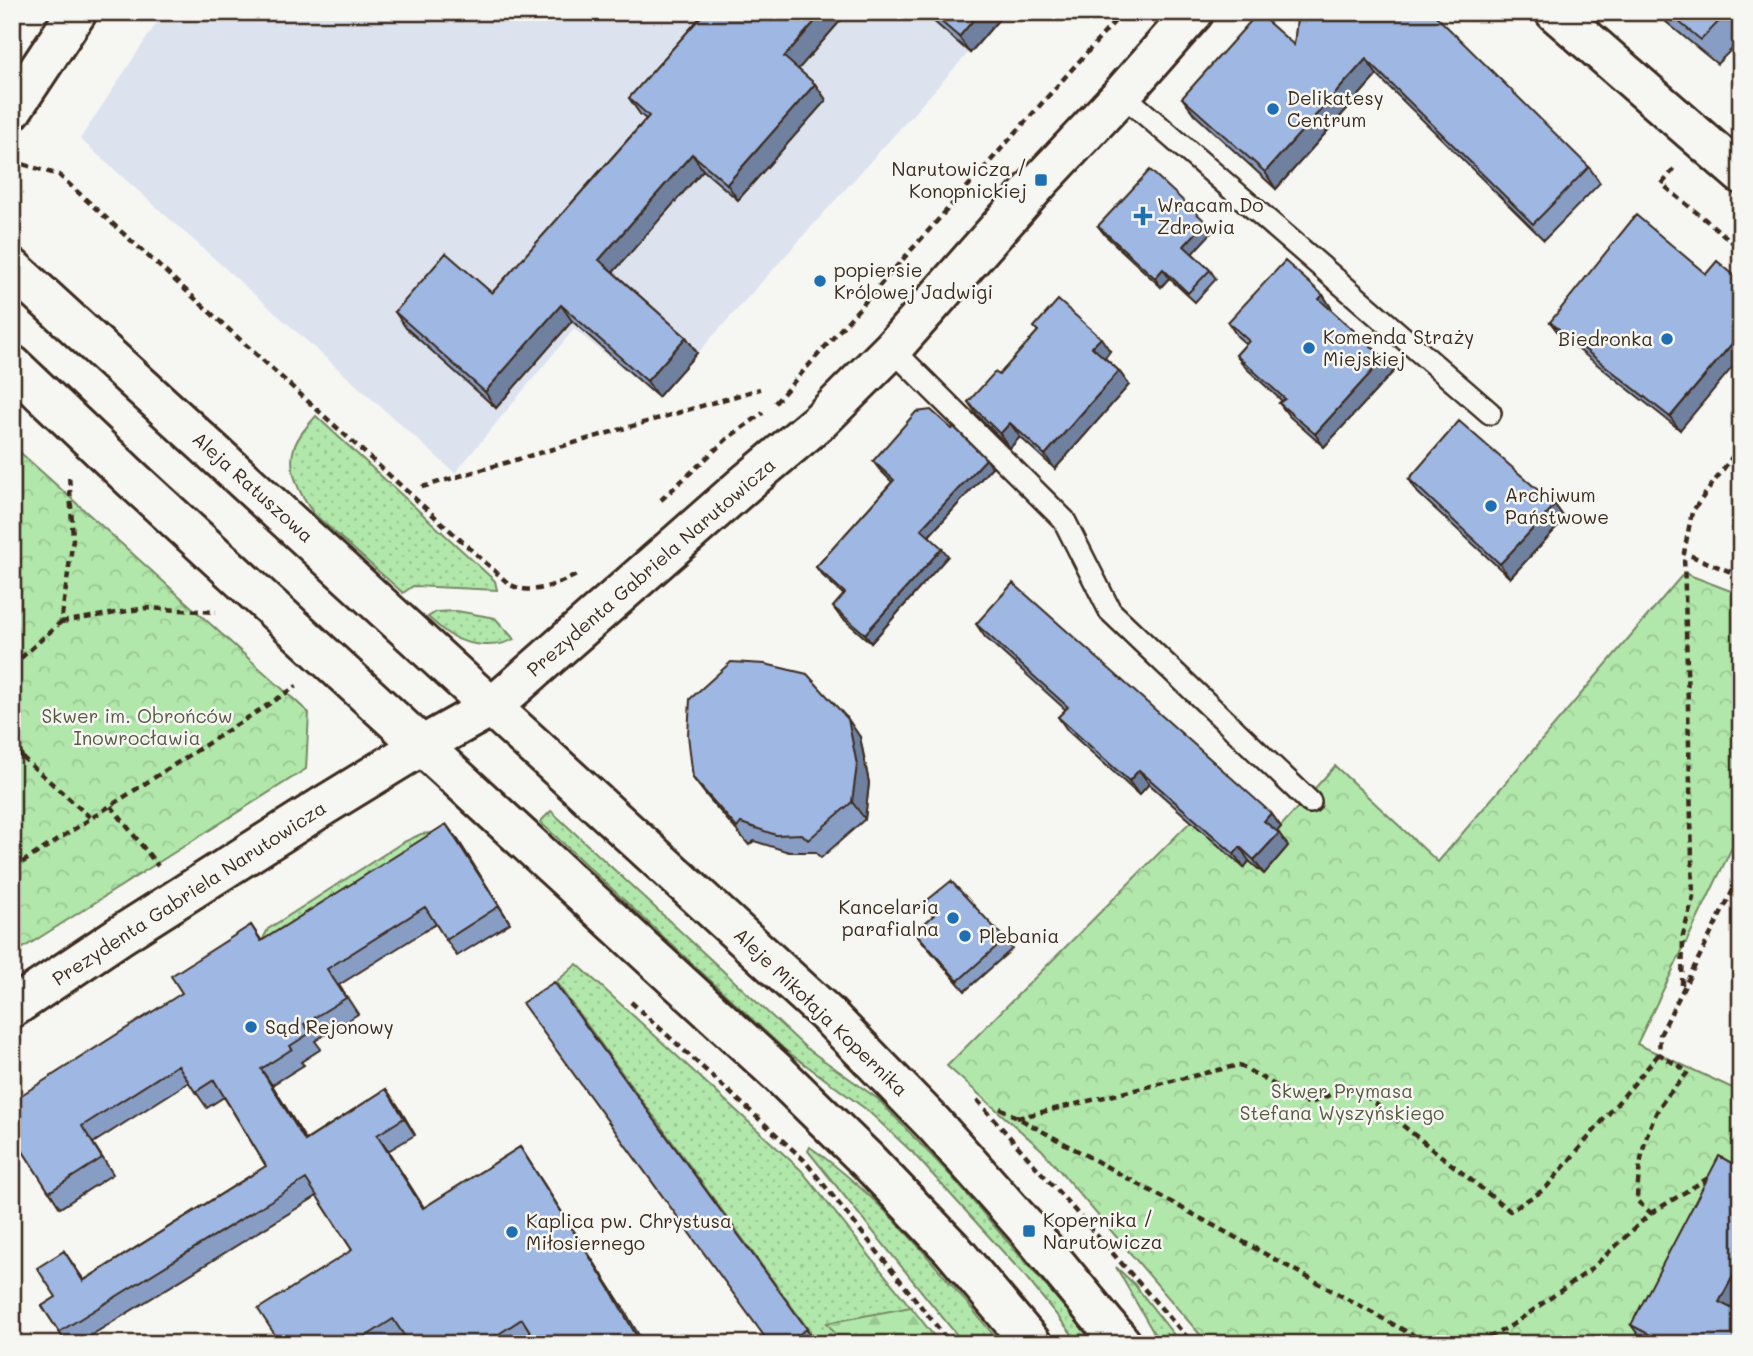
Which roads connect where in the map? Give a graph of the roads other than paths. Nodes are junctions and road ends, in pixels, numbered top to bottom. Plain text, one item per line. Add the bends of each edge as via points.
1 (77, 12) edge
2 (1194, 12) edge
3 (1555, 12) edge
4 (1122, 94) junction
5 (12, 110) edge
6 (1741, 174) edge
7 (12, 268) edge
8 (891, 349) junction
9 (12, 365) edge
10 (1490, 413) dead end
11 (493, 706) junction
12 (423, 745) junction
13 (1310, 802) dead end
14 (12, 1008) edge
15 (1032, 1344) edge
16 (1122, 1344) edge

1 - 5 street
2 - 4 street, Prezydenta Gabriela Narutowicza
3 - 6 street
4 - 8 street, Prezydenta Gabriela Narutowicza
4 - 10 lane
7 - 11 street, Aleja Ratuszowa
8 - 11 street, Prezydenta Gabriela Narutowicza via 821,420
8 - 13 lane via 1064,520 1110,611
9 - 12 street
11 - 12 street, Prezydenta Gabriela Narutowicza
11 - 16 street, Aleje Mikołaja Kopernika via 828,1015 934,1124
12 - 14 street, Prezydenta Gabriela Narutowicza
12 - 15 street via 838,1132 953,1250

